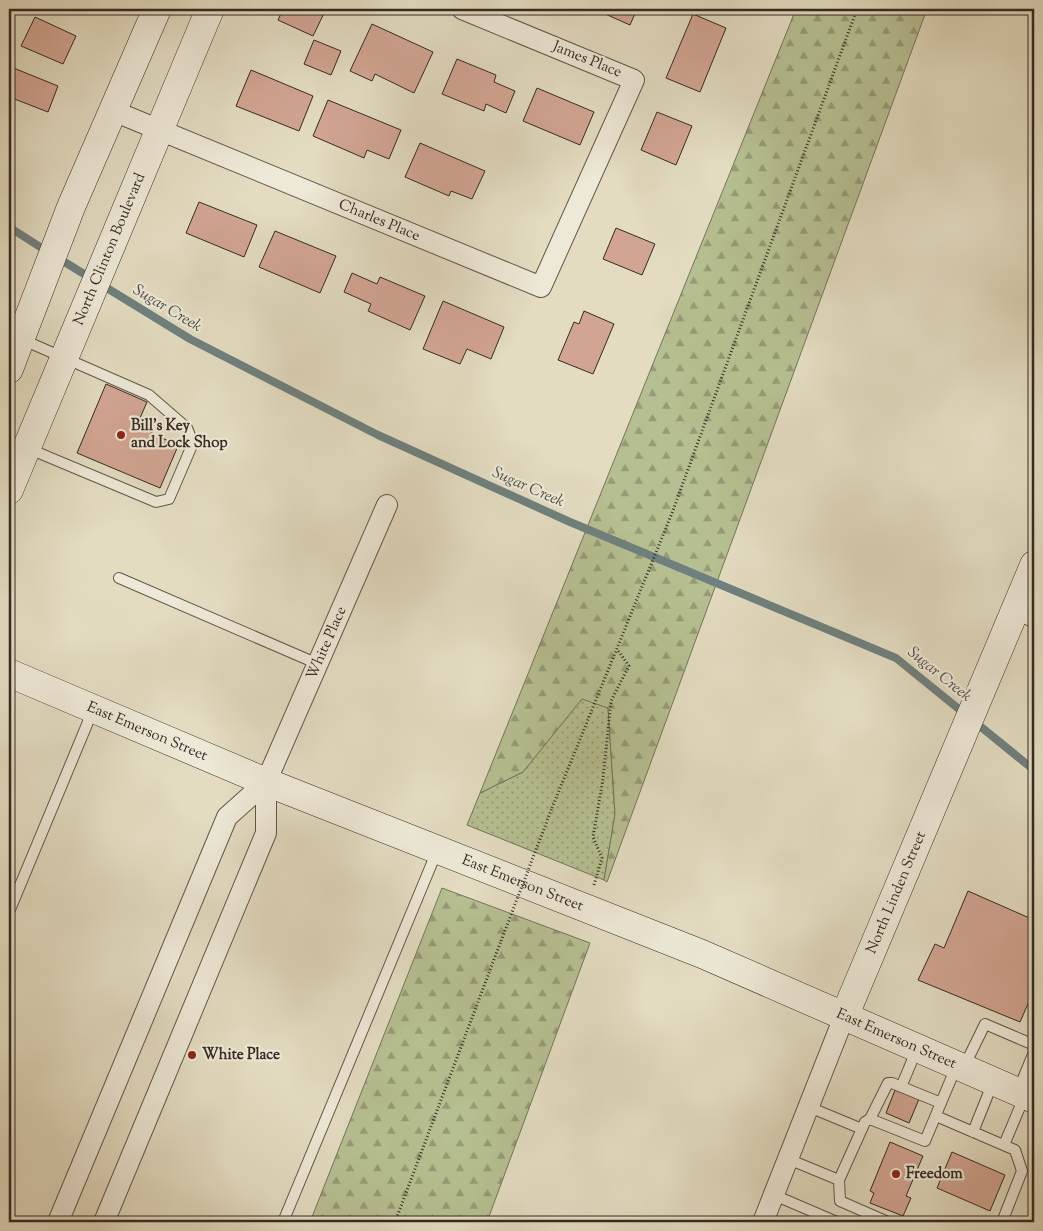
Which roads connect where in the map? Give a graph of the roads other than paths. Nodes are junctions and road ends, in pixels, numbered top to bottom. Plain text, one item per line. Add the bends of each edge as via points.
1 (157, 9) edge
2 (210, 9) edge
3 (462, 9) edge
4 (112, 110) junction
5 (158, 130) junction
6 (588, 184) joint
7 (20, 339) junction
8 (63, 357) junction
9 (9, 369) edge
10 (26, 447) junction
11 (9, 490) edge
12 (387, 505) dead end
13 (1034, 565) edge
14 (119, 578) dead end
15 (1025, 613) edge
16 (318, 664) junction
17 (9, 673) edge
18 (93, 709) junction
19 (266, 782) junction
20 (438, 850) junction
21 (9, 912) edge
22 (844, 1017) junction
23 (1034, 1045) edge
24 (917, 1048) junction
25 (1034, 1052) edge
26 (960, 1067) junction
27 (901, 1087) junction
28 (1018, 1092) edge
29 (941, 1103) junction
30 (809, 1107) junction
31 (936, 1116) junction
32 (870, 1119) junction
33 (862, 1129) junction
34 (973, 1132) junction
35 (1004, 1145) junction
36 (788, 1159) junction
37 (839, 1180) junction
38 (774, 1195) junction
39 (58, 1222) edge
40 (104, 1222) edge
41 (283, 1222) edge
42 (763, 1222) edge
43 (837, 1222) edge
44 (888, 1222) edge
45 (1002, 1222) edge

1 - 4 main road
2 - 5 main road, North Clinton Boulevard
3 - 6 street, James Place via 634,80
4 - 5 street, Charles Place
4 - 7 main road
5 - 6 street, Charles Place via 542,287
5 - 8 main road, North Clinton Boulevard
7 - 8 lane
7 - 9 main road
8 - 10 main road, North Clinton Boulevard
8 - 10 lane via 149,395 187,428 193,443 169,499 156,502
10 - 11 main road, North Clinton Boulevard
12 - 16 street, White Place
13 - 15 main road, North Linden Street
14 - 16 lane
15 - 22 main road, North Linden Street via 989,671
16 - 19 street, White Place
17 - 18 main road, East Emerson Street
18 - 19 main road, East Emerson Street
18 - 21 lane
19 - 20 main road, East Emerson Street
19 - 39 street, White Place via 227,817
19 - 40 street, White Place via 266,833
20 - 22 main road, East Emerson Street via 694,951
20 - 41 lane
22 - 24 main road, East Emerson Street
22 - 30 street, North Linden Street
23 - 26 lane via 985,1024
24 - 26 main road, East Emerson Street
24 - 27 lane
25 - 28 lane
26 - 28 main road, East Emerson Street
26 - 29 lane
27 - 29 lane
27 - 32 lane via 892,1083 885,1086
28 - 34 lane
28 - 35 lane
29 - 31 lane
30 - 33 lane
30 - 36 street, North Linden Street
31 - 32 lane via 925,1141
31 - 34 lane
32 - 33 lane
33 - 37 lane
34 - 35 lane
35 - 45 lane via 1016,1150 1022,1171
36 - 37 lane
36 - 38 street, North Linden Street
37 - 44 lane via 840,1201
38 - 42 street, North Linden Street
38 - 43 lane

